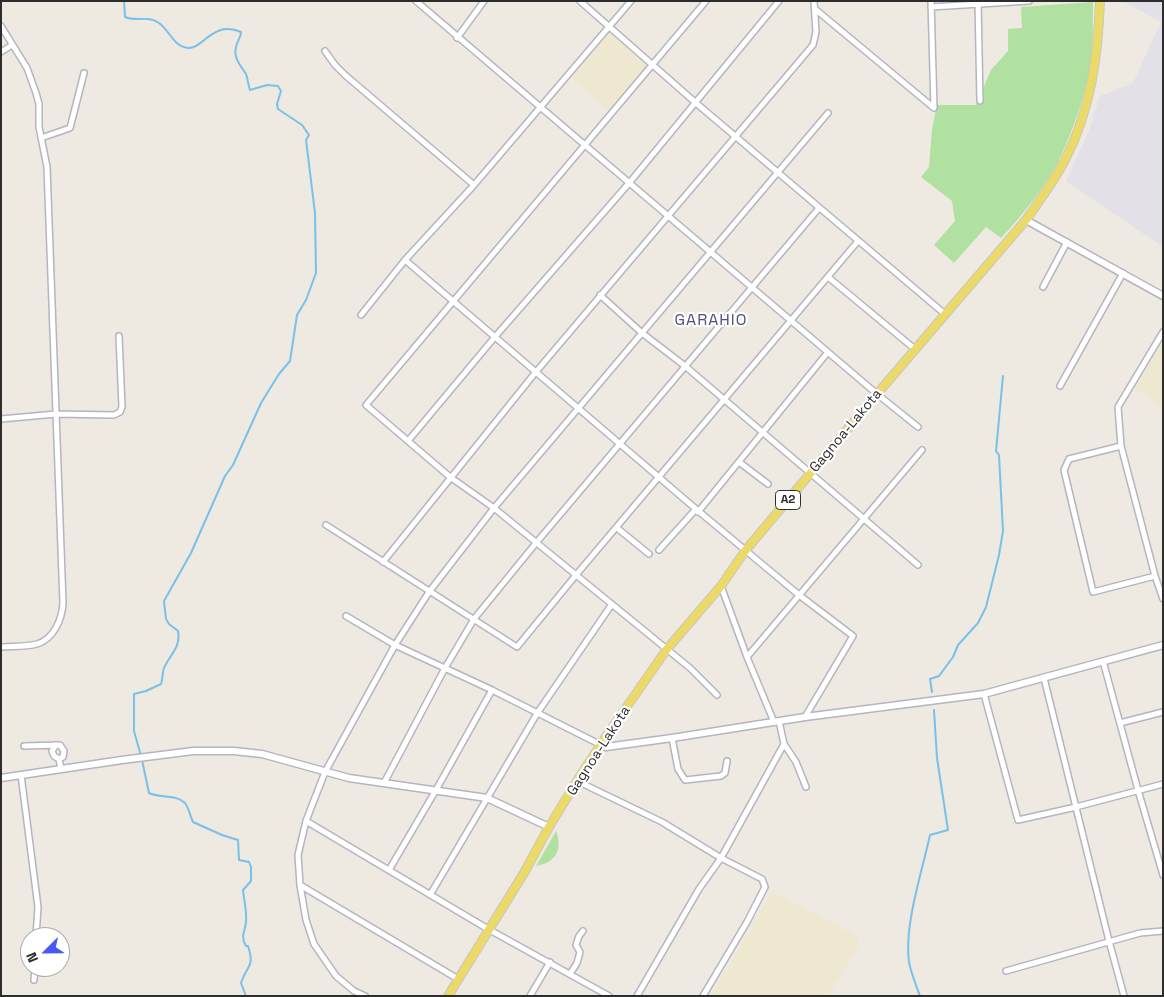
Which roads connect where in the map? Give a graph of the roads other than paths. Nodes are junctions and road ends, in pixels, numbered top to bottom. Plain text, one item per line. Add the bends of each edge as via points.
1 (416, 1) edge
2 (484, 1) edge
3 (580, 1) edge
4 (631, 1) edge
5 (706, 1) edge
6 (779, 1) edge
7 (814, 1) edge
8 (1029, 1) edge
9 (1100, 1) edge
10 (978, 3) edge
11 (931, 4) edge
12 (815, 9) junction
13 (1, 26) edge
14 (608, 27) junction
15 (457, 38) junction
16 (12, 45) junction
17 (325, 51) dead end
18 (1, 52) edge
19 (652, 65) junction
20 (84, 73) dead end
21 (980, 101) dead end
22 (696, 103) junction
23 (540, 106) junction
24 (828, 112) dead end
25 (734, 136) junction
26 (41, 138) junction
27 (585, 145) junction
28 (777, 172) junction
29 (630, 182) junction
30 (474, 185) junction
31 (819, 208) junction
32 (668, 215) junction
33 (1026, 220) junction
34 (858, 241) junction
35 (1067, 242) junction
36 (710, 252) junction
37 (405, 260) junction
38 (1123, 274) junction
39 (828, 277) junction
40 (752, 287) junction
41 (1043, 287) dead end
42 (600, 295) junction
43 (1163, 296) edge
44 (452, 302) junction
45 (361, 315) dead end
46 (946, 315) junction
47 (791, 320) junction
48 (1163, 332) edge
49 (642, 333) junction
50 (119, 336) dead end
51 (494, 338) junction
52 (916, 350) junction
53 (828, 352) junction
54 (686, 366) junction
55 (535, 372) junction
56 (1060, 386) dead end
57 (877, 394) junction
58 (724, 400) junction
59 (578, 409) junction
60 (56, 414) junction
61 (1, 420) edge
62 (918, 427) dead end
63 (763, 434) junction
64 (408, 442) junction
65 (619, 444) junction
66 (1120, 446) junction
67 (922, 450) dead end
68 (739, 462) junction
69 (810, 474) junction
70 (450, 477) junction
71 (658, 478) junction
72 (768, 484) dead end
73 (494, 508) junction
74 (697, 511) junction
75 (863, 519) junction
76 (326, 525) dead end
77 (617, 528) junction
78 (536, 543) junction
79 (659, 550) dead end
80 (745, 551) junction
81 (649, 554) dead end
82 (383, 562) junction
83 (918, 565) dead end
84 (576, 575) junction
85 (1155, 576) junction
86 (721, 586) junction
87 (429, 592) junction
88 (799, 595) junction
89 (1163, 600) edge
90 (612, 604) junction
91 (346, 616) dead end
92 (474, 619) junction
93 (1163, 644) edge
94 (395, 645) junction
95 (1, 647) edge
96 (668, 649) junction
97 (747, 657) junction
98 (1103, 661) junction
99 (445, 668) junction
100 (1044, 678) junction
101 (492, 690) junction
102 (984, 694) junction
103 (717, 695) dead end
104 (538, 712) junction
105 (1163, 712) edge
106 (805, 717) junction
107 (777, 722) junction
108 (1120, 723) junction
109 (672, 738) junction
110 (784, 744) junction
111 (57, 745) junction
112 (601, 745) junction
113 (24, 746) dead end
114 (59, 759) junction
115 (727, 761) dead end
116 (61, 769) junction
117 (326, 772) junction
118 (21, 775) junction
119 (1, 778) edge
120 (577, 782) junction
121 (384, 783) junction
122 (1163, 784) edge
123 (806, 787) dead end
124 (436, 790) junction
125 (1138, 790) junction
126 (487, 798) junction
127 (1076, 807) junction
128 (306, 821) junction
129 (549, 827) junction
130 (1160, 854) edge
131 (721, 858) junction
132 (389, 870) junction
133 (1163, 875) edge
134 (300, 885) junction
135 (430, 895) junction
136 (37, 927) edge
137 (488, 929) junction
138 (583, 931) dead end
139 (1163, 931) edge
140 (1109, 941) junction
141 (550, 962) junction
142 (1006, 971) dead end
143 (570, 974) junction
144 (34, 977) edge
145 (458, 979) junction
146 (34, 980) dead end
147 (353, 993) edge
148 (365, 996) edge
149 (448, 996) edge
150 (530, 996) edge
151 (609, 996) edge
152 (637, 996) edge
153 (703, 996) edge
154 (1124, 996) edge

1 - 15 street
2 - 15 street
3 - 14 street
4 - 14 street
5 - 19 street
6 - 22 street
7 - 12 street
8 - 10 street
9 - 33 main road, Gagnoa-Lakota / A2 via 1097,53 1086,103 1066,158
10 - 11 street
10 - 21 street
11 - 12 street via 934,108
12 - 25 street via 813,45
13 - 16 street
14 - 19 street
14 - 23 street
15 - 23 street
16 - 18 street
16 - 26 street via 27,68 36,92
17 - 30 street via 345,75
19 - 22 street
19 - 27 street
20 - 26 street via 70,128
22 - 25 street
22 - 29 street
23 - 27 street
23 - 30 street
24 - 28 street
25 - 28 street
25 - 32 street
26 - 60 street via 47,167
27 - 29 street
27 - 44 street
28 - 31 street
28 - 36 street
29 - 32 street
29 - 51 street
30 - 37 street
31 - 34 street
31 - 40 street
32 - 36 street
32 - 42 street
33 - 35 street
33 - 46 main road, Gagnoa-Lakota / A2
34 - 39 street
34 - 46 street
35 - 38 street
35 - 41 street
36 - 40 street
36 - 49 street
37 - 44 street
37 - 45 street
38 - 43 street
38 - 56 street
39 - 47 street
39 - 52 street
40 - 47 street
40 - 54 street
42 - 49 street
42 - 55 street
44 - 51 street
44 - 64 street via 366,405
46 - 52 main road, Gagnoa-Lakota / A2
47 - 53 street
47 - 58 street
48 - 66 street via 1118,407
49 - 54 street
49 - 59 street
50 - 60 street via 120,412 114,415
51 - 55 street
51 - 64 street
52 - 57 main road, Gagnoa-Lakota / A2
53 - 57 street
53 - 63 street
54 - 58 street
54 - 65 street
55 - 59 street
55 - 70 street
57 - 62 street
57 - 69 main road, Gagnoa-Lakota / A2
58 - 63 street
58 - 71 street
59 - 65 street
59 - 73 street
60 - 61 street
60 - 95 street via 62,614 54,632 38,644
63 - 68 street
63 - 69 street
64 - 70 street
65 - 71 street
65 - 78 street
66 - 85 street
66 - 85 street via 1069,459 1064,470 1093,592
67 - 75 street
68 - 72 street
68 - 74 street
69 - 75 street
69 - 80 main road, Gagnoa-Lakota / A2
70 - 73 street
70 - 82 street
71 - 74 street
71 - 77 street
73 - 78 street
73 - 87 street
74 - 79 street
74 - 80 street
75 - 83 street
75 - 88 street
76 - 82 street
77 - 81 street
77 - 84 street
78 - 84 street
78 - 92 street
80 - 86 main road, Gagnoa-Lakota / A2
80 - 88 street
82 - 87 street
84 - 90 street
84 - 92 street via 517,648
85 - 89 street
86 - 96 main road, Gagnoa-Lakota / A2
86 - 97 street
87 - 92 street
87 - 94 street
88 - 97 street
88 - 106 street via 853,636
90 - 96 street
90 - 104 street
91 - 94 street
92 - 99 street
93 - 98 street
94 - 99 street
94 - 117 street
96 - 103 street
96 - 112 main road, Gagnoa-Lakota / A2
97 - 107 street
98 - 100 street
98 - 108 street
99 - 101 street
99 - 121 street
100 - 102 street
100 - 127 street
101 - 104 street
101 - 124 street
102 - 106 street
102 - 127 street via 1018,820
104 - 112 street
104 - 126 street
105 - 108 street
106 - 107 street
107 - 109 street
107 - 110 street
108 - 125 street
109 - 112 street
109 - 115 street via 678,769 685,780 721,776 725,773
110 - 123 street
110 - 131 street
111 - 113 street
111 - 114 street via 52,751
111 - 114 street via 64,751
112 - 120 main road, Gagnoa-Lakota / A2
114 - 116 street
116 - 117 street via 211,750 262,754
116 - 118 street
117 - 121 street
117 - 128 street
118 - 119 street
118 - 136 street via 38,907
120 - 129 main road, Gagnoa-Lakota / A2
120 - 131 street via 662,822
121 - 124 street
122 - 125 street
124 - 126 street
124 - 132 street
125 - 127 street
125 - 130 street
126 - 129 street
126 - 135 street
127 - 140 street
128 - 132 street
128 - 134 street via 298,856
129 - 137 main road, Gagnoa-Lakota / A2
130 - 133 street
131 - 152 street via 699,889
131 - 153 street via 762,879 765,887
132 - 135 street
134 - 145 street
134 - 147 street via 314,944 336,976
135 - 137 street
137 - 141 street
137 - 145 main road, Gagnoa-Lakota / A2
138 - 143 street via 576,946 580,951 579,959
139 - 140 street
140 - 142 street
140 - 154 street
141 - 143 street
141 - 150 street
143 - 151 street
144 - 146 street
145 - 149 main road, Gagnoa-Lakota / A2
147 - 148 street

